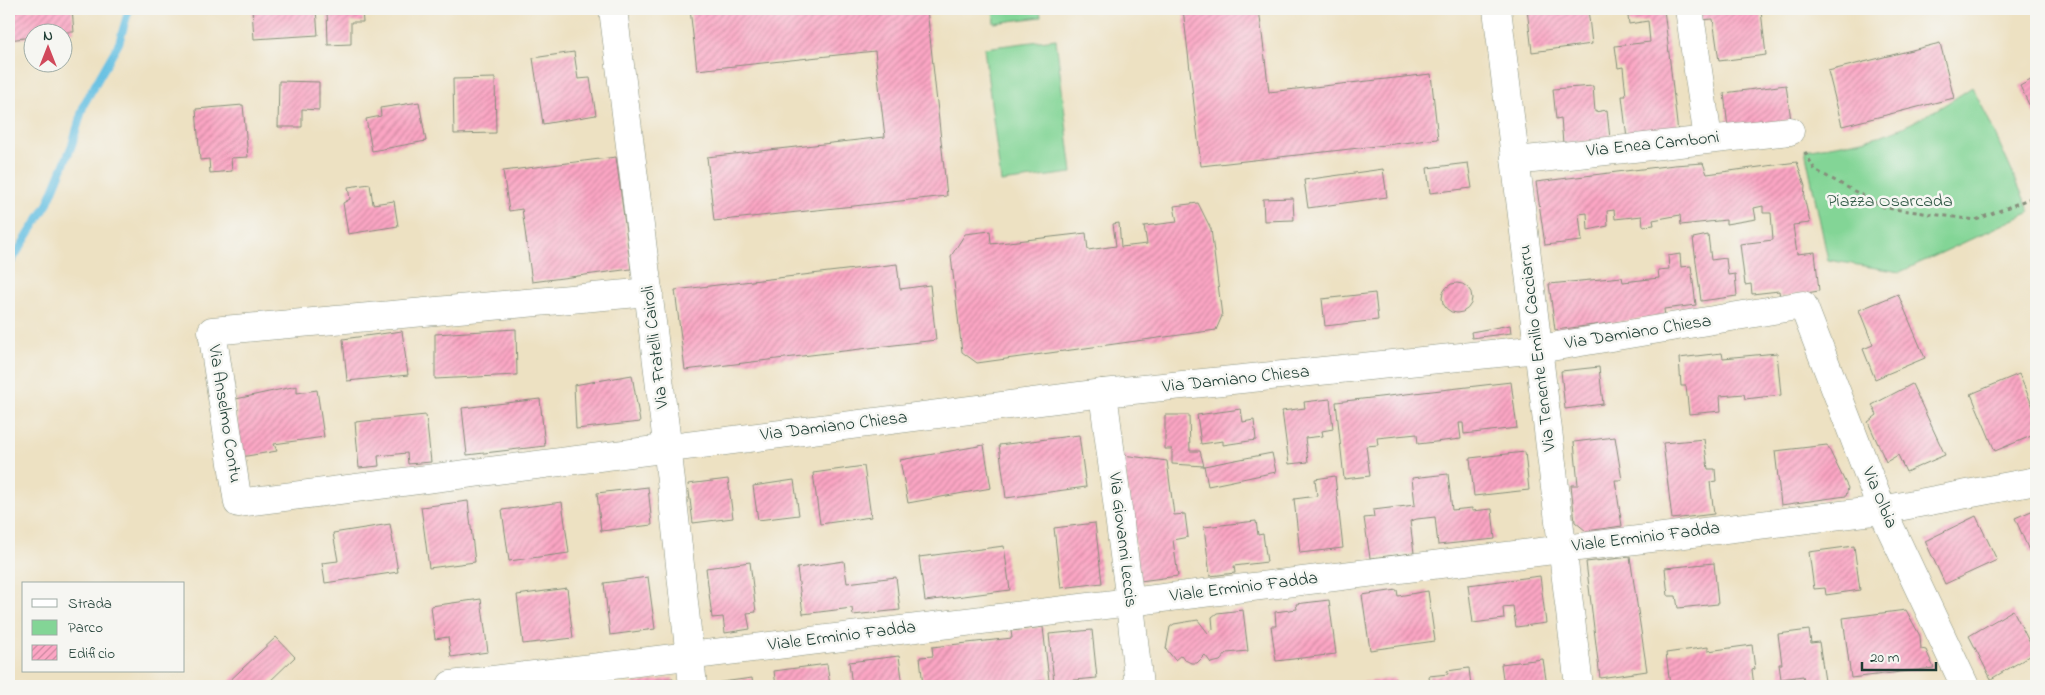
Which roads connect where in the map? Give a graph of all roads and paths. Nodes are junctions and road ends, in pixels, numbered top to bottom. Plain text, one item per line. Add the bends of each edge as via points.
1 (613, 9) edge
2 (1497, 9) edge
3 (1689, 9) edge
4 (1708, 139) junction
5 (1798, 141) joint
6 (1516, 161) junction
7 (2036, 196) edge
8 (649, 292) junction
9 (1803, 305) joint
10 (1539, 349) junction
11 (1103, 393) junction
12 (667, 448) junction
13 (2036, 481) edge
14 (1882, 510) junction
15 (1562, 549) junction
16 (1130, 602) junction
17 (689, 656) junction
18 (451, 684) dead end
19 (693, 686) edge
20 (1139, 686) edge
21 (1579, 686) edge
22 (1965, 686) edge

1 - 8 street, Via Fratelli Cairoli
2 - 6 street, Via Tenente Emilio Cacciarru
3 - 4 street
4 - 5 street, Via Enea Camboni
4 - 6 street, Via Enea Camboni
5 - 7 path via 1815,170 1886,208 1976,220
6 - 10 street, Via Tenente Emilio Cacciarru
8 - 12 street, Via Fratelli Cairoli
8 - 12 street, Via Anselmo Contu via 212,331 238,502
9 - 10 street, Via Damiano Chiesa
9 - 14 street, Via Olbia
10 - 11 street, Via Damiano Chiesa
10 - 15 street, Via Tenente Emilio Cacciarru
11 - 12 street, Via Damiano Chiesa
11 - 16 street, Via Giovanni Leccis
12 - 17 street, Via Fratelli Cairoli
13 - 14 street, Viale Erminio Fadda
14 - 15 street, Viale Erminio Fadda
14 - 22 street, Via Olbia
15 - 16 street, Viale Erminio Fadda
15 - 21 street, Via Tenente Emilio Cacciarru
16 - 17 street, Viale Erminio Fadda
16 - 20 street, Via Giovanni Leccis
17 - 18 street, Viale Erminio Fadda
17 - 19 street, Via Fratelli Cairoli

